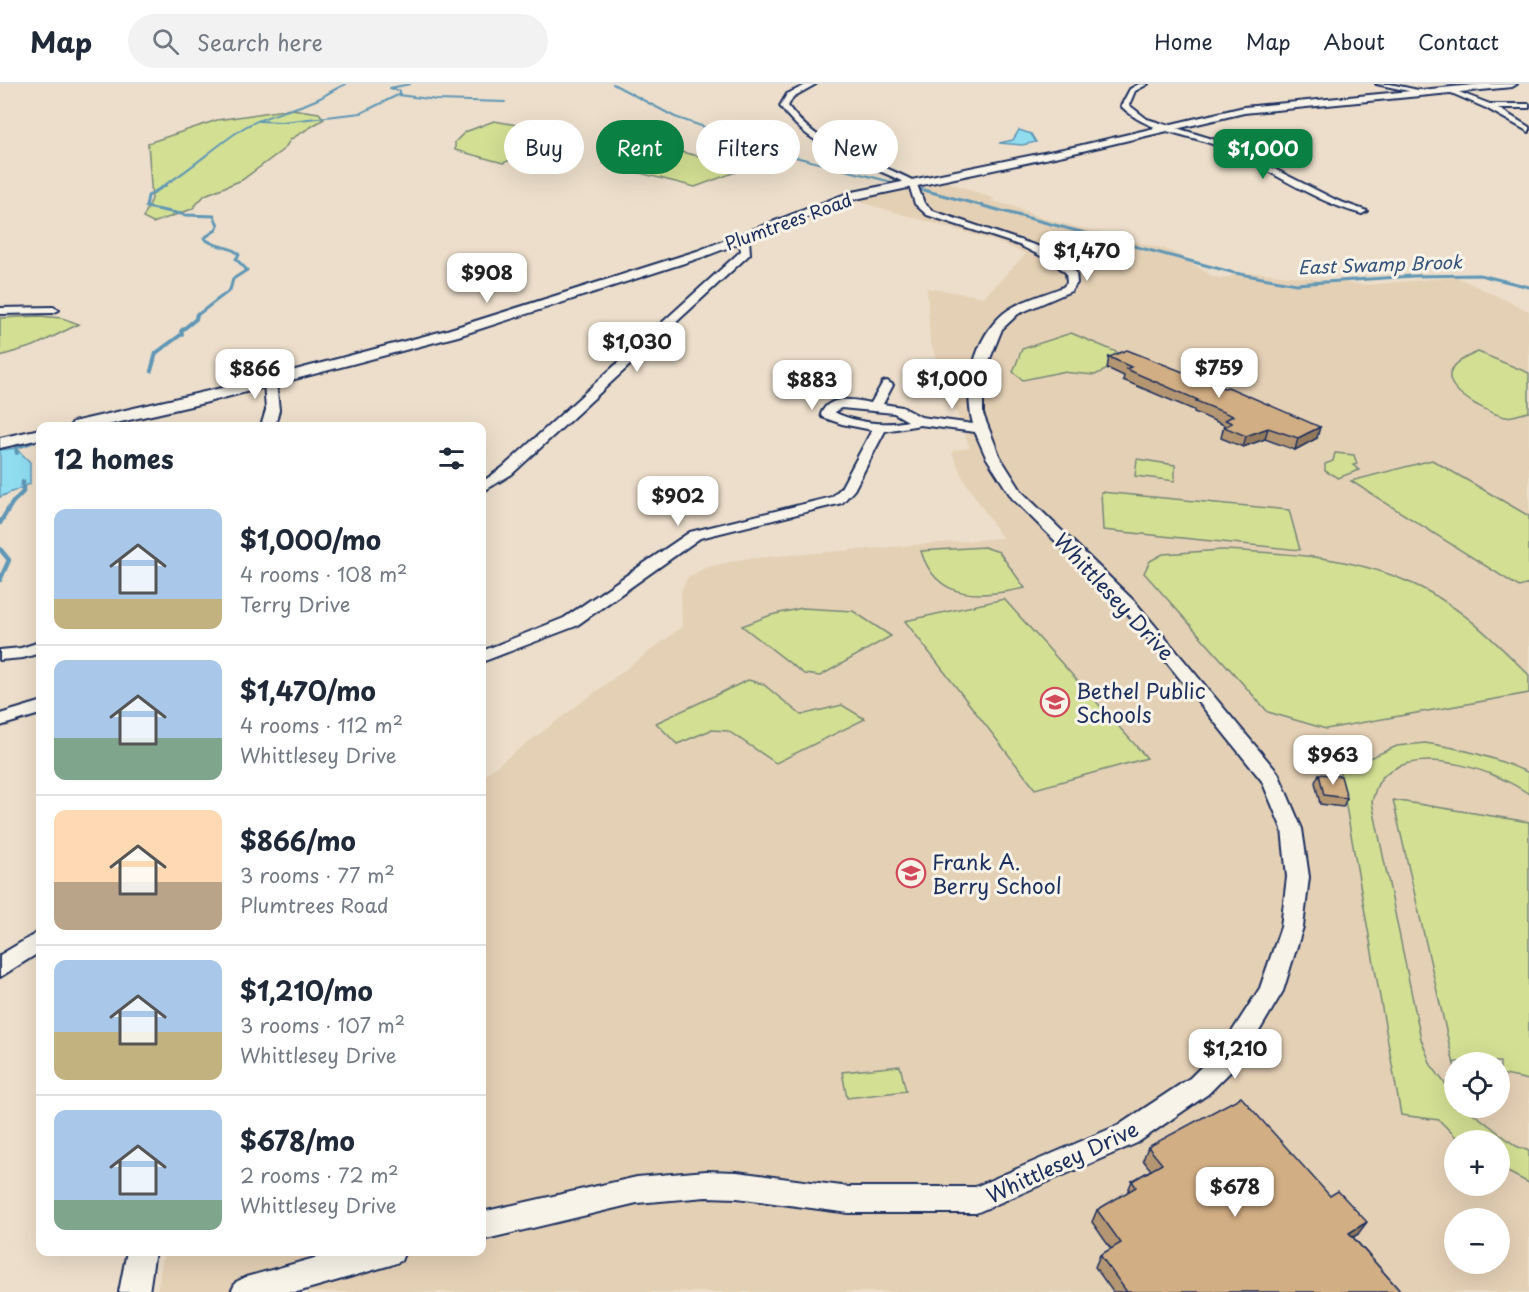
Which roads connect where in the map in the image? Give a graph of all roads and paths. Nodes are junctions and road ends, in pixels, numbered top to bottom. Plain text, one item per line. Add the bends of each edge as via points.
1 (813, 84) edge
2 (1145, 84) edge
3 (1379, 84) edge
4 (1512, 84) edge
5 (1451, 91) junction
6 (1428, 93) junction
7 (1489, 106) junction
8 (1529, 106) edge
9 (1168, 129) junction
10 (1529, 130) edge
11 (913, 187) junction
12 (1362, 211) dead end
13 (744, 238) junction
14 (53, 310) dead end
15 (0, 311) edge
16 (270, 382) junction
17 (887, 385) dead end
18 (874, 407) junction
19 (918, 421) junction
20 (96, 422) edge
21 (270, 422) edge
22 (881, 426) junction
23 (982, 429) junction
24 (36, 435) edge
25 (0, 443) edge
26 (486, 485) edge
27 (36, 648) edge
28 (0, 655) edge
29 (486, 655) edge
30 (36, 709) edge
31 (0, 720) edge
32 (36, 943) edge
33 (0, 967) edge
34 (486, 1225) edge
35 (140, 1256) edge
36 (373, 1256) edge
37 (134, 1292) edge
38 (246, 1292) edge

1 - 11 street via 790,96 784,106 803,130 838,152
2 - 9 street via 1132,90 1125,106 1143,121
3 - 6 street
4 - 5 main road, Plumtrees Road
5 - 6 main road, Plumtrees Road
5 - 7 street
6 - 9 main road, Plumtrees Road via 1244,110
7 - 8 street
7 - 10 street
9 - 11 main road, Plumtrees Road
9 - 12 street via 1216,143 1335,202
11 - 13 main road, Plumtrees Road via 826,204
11 - 23 street, Whittlesey Drive via 920,204 930,213 1041,252 1066,267 1072,278 1067,289 1010,314 996,329 975,386
13 - 16 main road, Plumtrees Road via 572,296
13 - 26 street via 746,252 507,471
14 - 15 street
16 - 20 main road, Plumtrees Road
16 - 21 street via 274,408
17 - 18 street
18 - 19 street via 897,410
18 - 22 street via 839,405 827,414 835,419
19 - 22 street via 910,426
19 - 23 street
22 - 29 street via 847,490 837,500 695,535 570,622
23 - 34 street, Whittlesey Drive via 1017,495 1130,606 1271,778 1285,807 1298,877 1292,927 1271,991 1249,1028 1233,1052 1199,1086 1128,1134 976,1200 849,1200 706,1184 638,1190
24 - 25 main road
27 - 28 street
30 - 31 street
32 - 33 street
35 - 37 street
36 - 38 street

